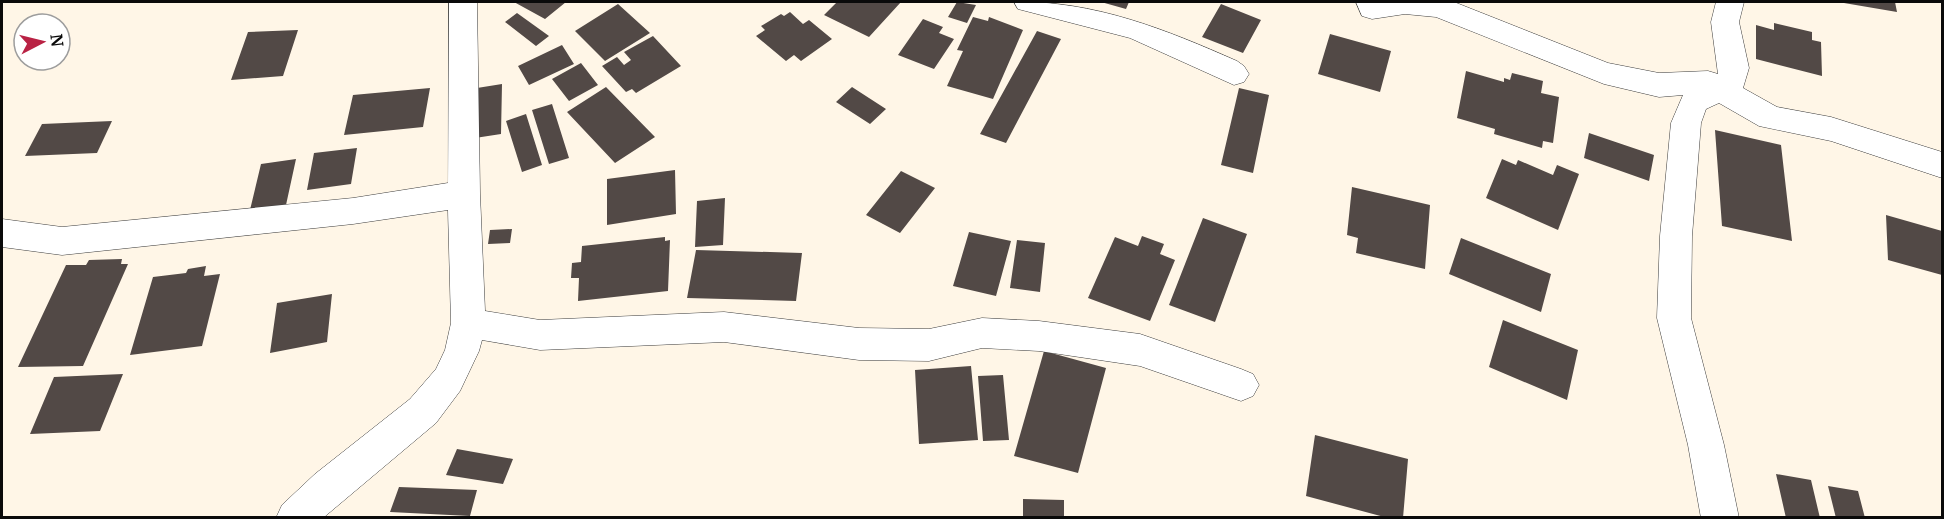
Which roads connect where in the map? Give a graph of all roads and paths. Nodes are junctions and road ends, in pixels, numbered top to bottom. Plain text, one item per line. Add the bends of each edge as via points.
1 (463, 2) edge
2 (1028, 2) edge
3 (1370, 2) edge
4 (1730, 2) edge
5 (1234, 74) dead end
6 (1722, 88) junction
7 (1942, 165) edge
8 (464, 194) junction
9 (2, 233) edge
10 (468, 323) junction
11 (1241, 385) dead end
12 (295, 518) edge
13 (1720, 518) edge

1 - 8 street
2 - 5 street via 1137,29
3 - 6 street via 1372,9 1405,4 1438,7 1604,73 1659,85 1708,82
4 - 6 street via 1725,22 1734,68 1732,81
6 - 7 street via 1770,118 1831,129
6 - 13 street via 1694,102 1686,123 1676,236 1674,318
8 - 9 street via 353,211 62,241
8 - 10 street
10 - 11 street via 540,335 724,327 859,344 929,345 982,333 1039,336 1140,350
10 - 12 street via 462,351 448,380 423,411

